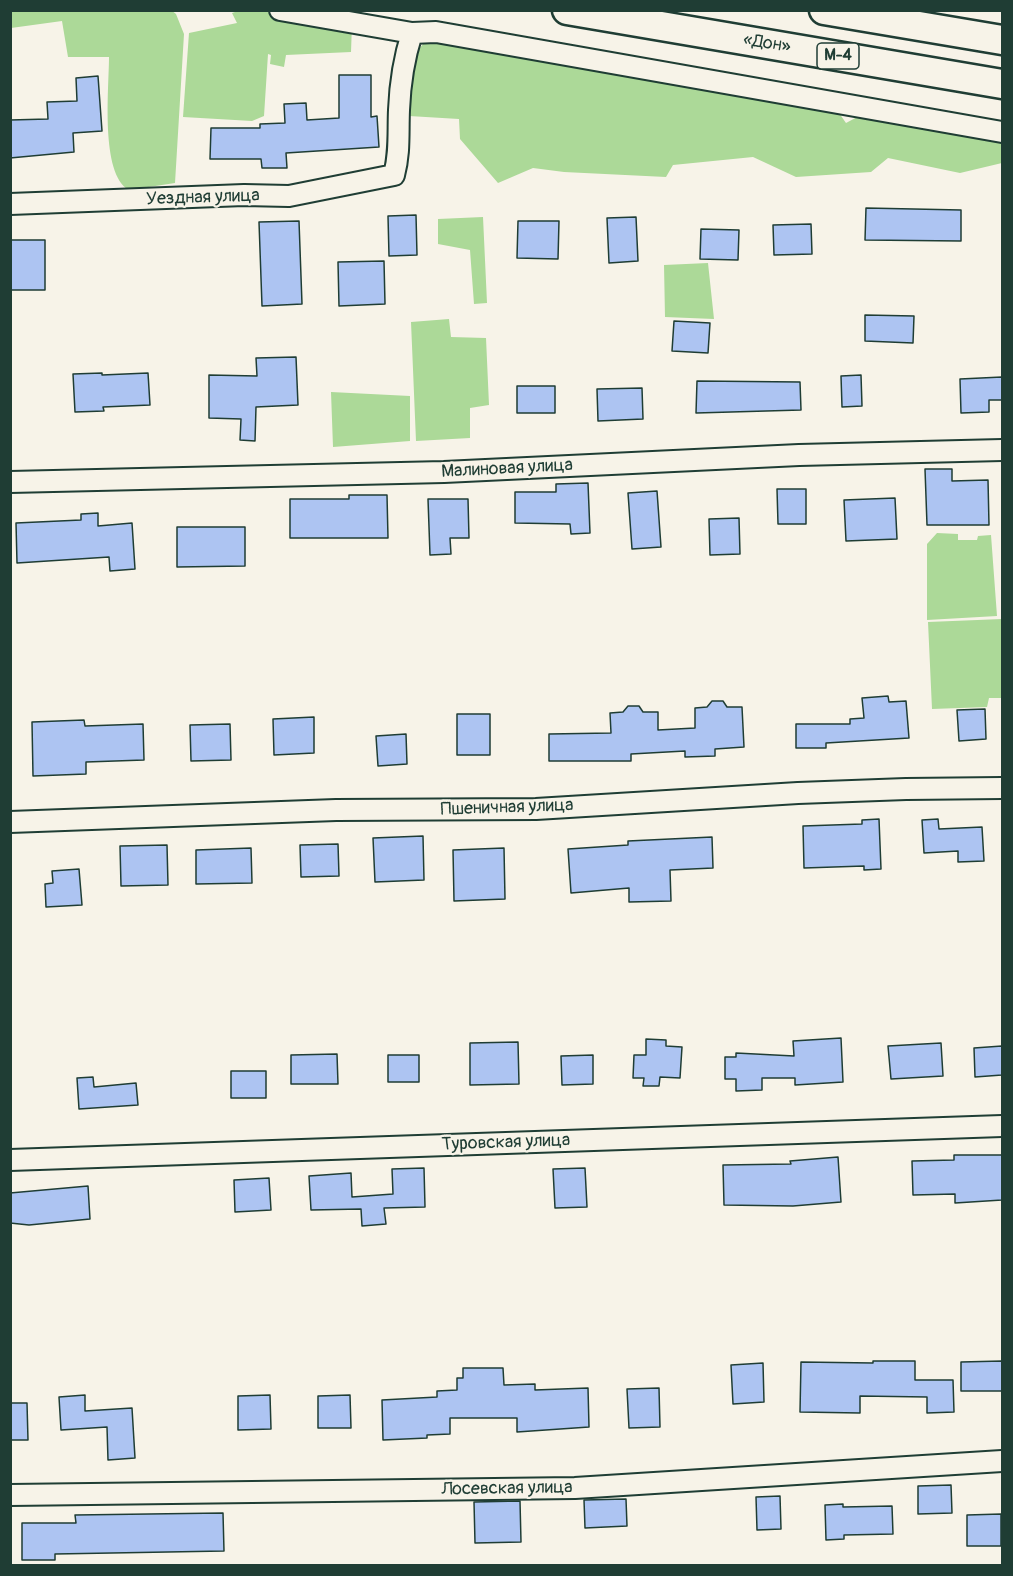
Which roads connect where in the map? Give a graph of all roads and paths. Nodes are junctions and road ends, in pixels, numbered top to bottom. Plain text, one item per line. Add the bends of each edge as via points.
1 (280, 10) edge
2 (567, 10) edge
3 (824, 10) edge
4 (412, 33) junction
5 (1002, 40) edge
6 (1002, 84) edge
7 (1002, 132) edge
8 (10, 204) edge
9 (1002, 450) edge
10 (10, 482) edge
11 (1002, 789) edge
12 (10, 822) edge
13 (1002, 1126) edge
14 (10, 1160) edge
15 (1002, 1461) edge
16 (10, 1495) edge

1 - 4 street
2 - 6 highway, «Дон» / М-4
3 - 5 highway, М-4
4 - 7 street via 436,32
4 - 8 street, Уездная улица via 405,55 399,156 394,175 289,196
9 - 10 street, Малиновая улица via 787,455 398,474
11 - 12 street, Пшеничная улица via 895,789 536,809 336,810
13 - 14 street, Туровская улица
15 - 16 street, Лосевская улица via 575,1488

